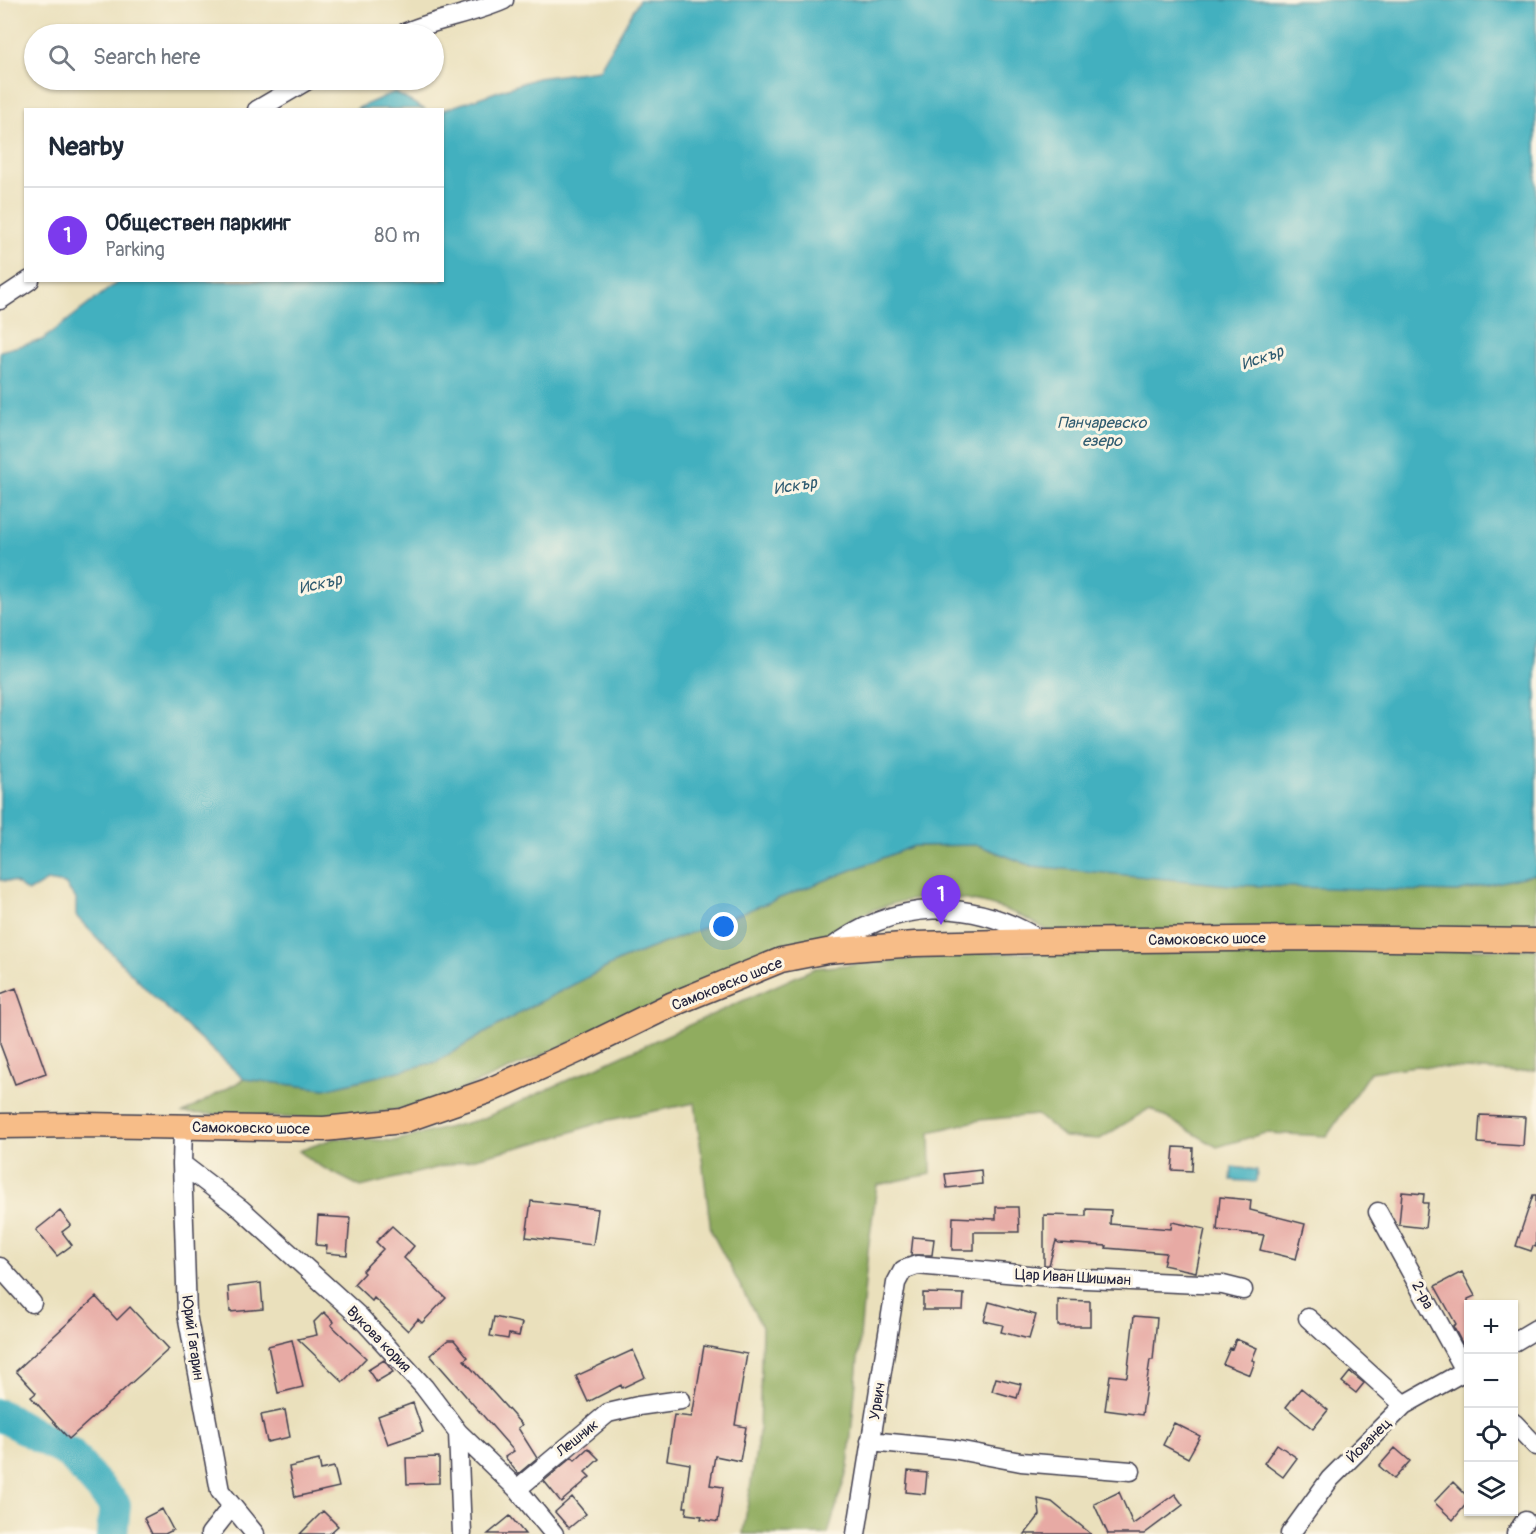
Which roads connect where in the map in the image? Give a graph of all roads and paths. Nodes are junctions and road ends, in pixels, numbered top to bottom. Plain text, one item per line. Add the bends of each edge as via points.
1 (504, 0) edge
2 (431, 24) edge
3 (291, 90) edge
4 (260, 108) edge
5 (27, 282) edge
6 (0, 300) edge
7 (1042, 941) junction
8 (1536, 941) edge
9 (826, 951) junction
10 (84, 1125) junction
11 (0, 1126) edge
12 (183, 1127) junction
13 (0, 1141) edge
14 (182, 1164) junction
15 (1378, 1212) dead end
16 (0, 1267) edge
17 (903, 1270) joint
18 (1243, 1290) dead end
19 (32, 1303) dead end
20 (1308, 1318) dead end
21 (1536, 1329) edge
22 (1518, 1340) edge
23 (1464, 1367) edge
24 (1464, 1374) edge
25 (681, 1400) dead end
26 (1404, 1405) junction
27 (1518, 1427) edge
28 (459, 1432) junction
29 (870, 1441) junction
30 (1536, 1446) edge
31 (1131, 1471) dead end
32 (517, 1489) junction
33 (232, 1506) junction
34 (210, 1534) edge
35 (255, 1534) edge
36 (462, 1534) edge
37 (554, 1534) edge
38 (856, 1534) edge
39 (1290, 1534) edge

1 - 2 street
3 - 4 street
5 - 6 street
7 - 8 main road, Самоковско шосе
7 - 9 main road, Самоковско шосе
7 - 9 street via 992,917 937,909 897,914 878,921
9 - 12 main road, Самоковско шосе via 781,960 673,1004 488,1091 402,1121 324,1129
10 - 11 main road, Самоковско шосе
10 - 12 main road, Самоковско шосе
10 - 13 main road, Самоковско шосе
12 - 14 street, Юрий Гагарин
14 - 28 street, Вукова кория via 241,1209 360,1317
14 - 33 street, Юрий Гагарин via 187,1314 220,1491
15 - 23 street, 2-ра
16 - 19 street
17 - 18 street, Цар Иван Шишман via 917,1265 1063,1278 1222,1285
17 - 29 street, Урвич via 896,1283
20 - 26 street
21 - 22 street
24 - 26 street, Йованец
25 - 32 street, Лешник via 608,1413
26 - 39 street, Йованец via 1330,1479
27 - 30 street
28 - 32 street, Вукова кория
28 - 36 street
29 - 31 street via 952,1449 1021,1462
29 - 38 street, Урвич
32 - 37 street, Вукова кория
33 - 34 street
33 - 35 street, Юрий Гагарин

